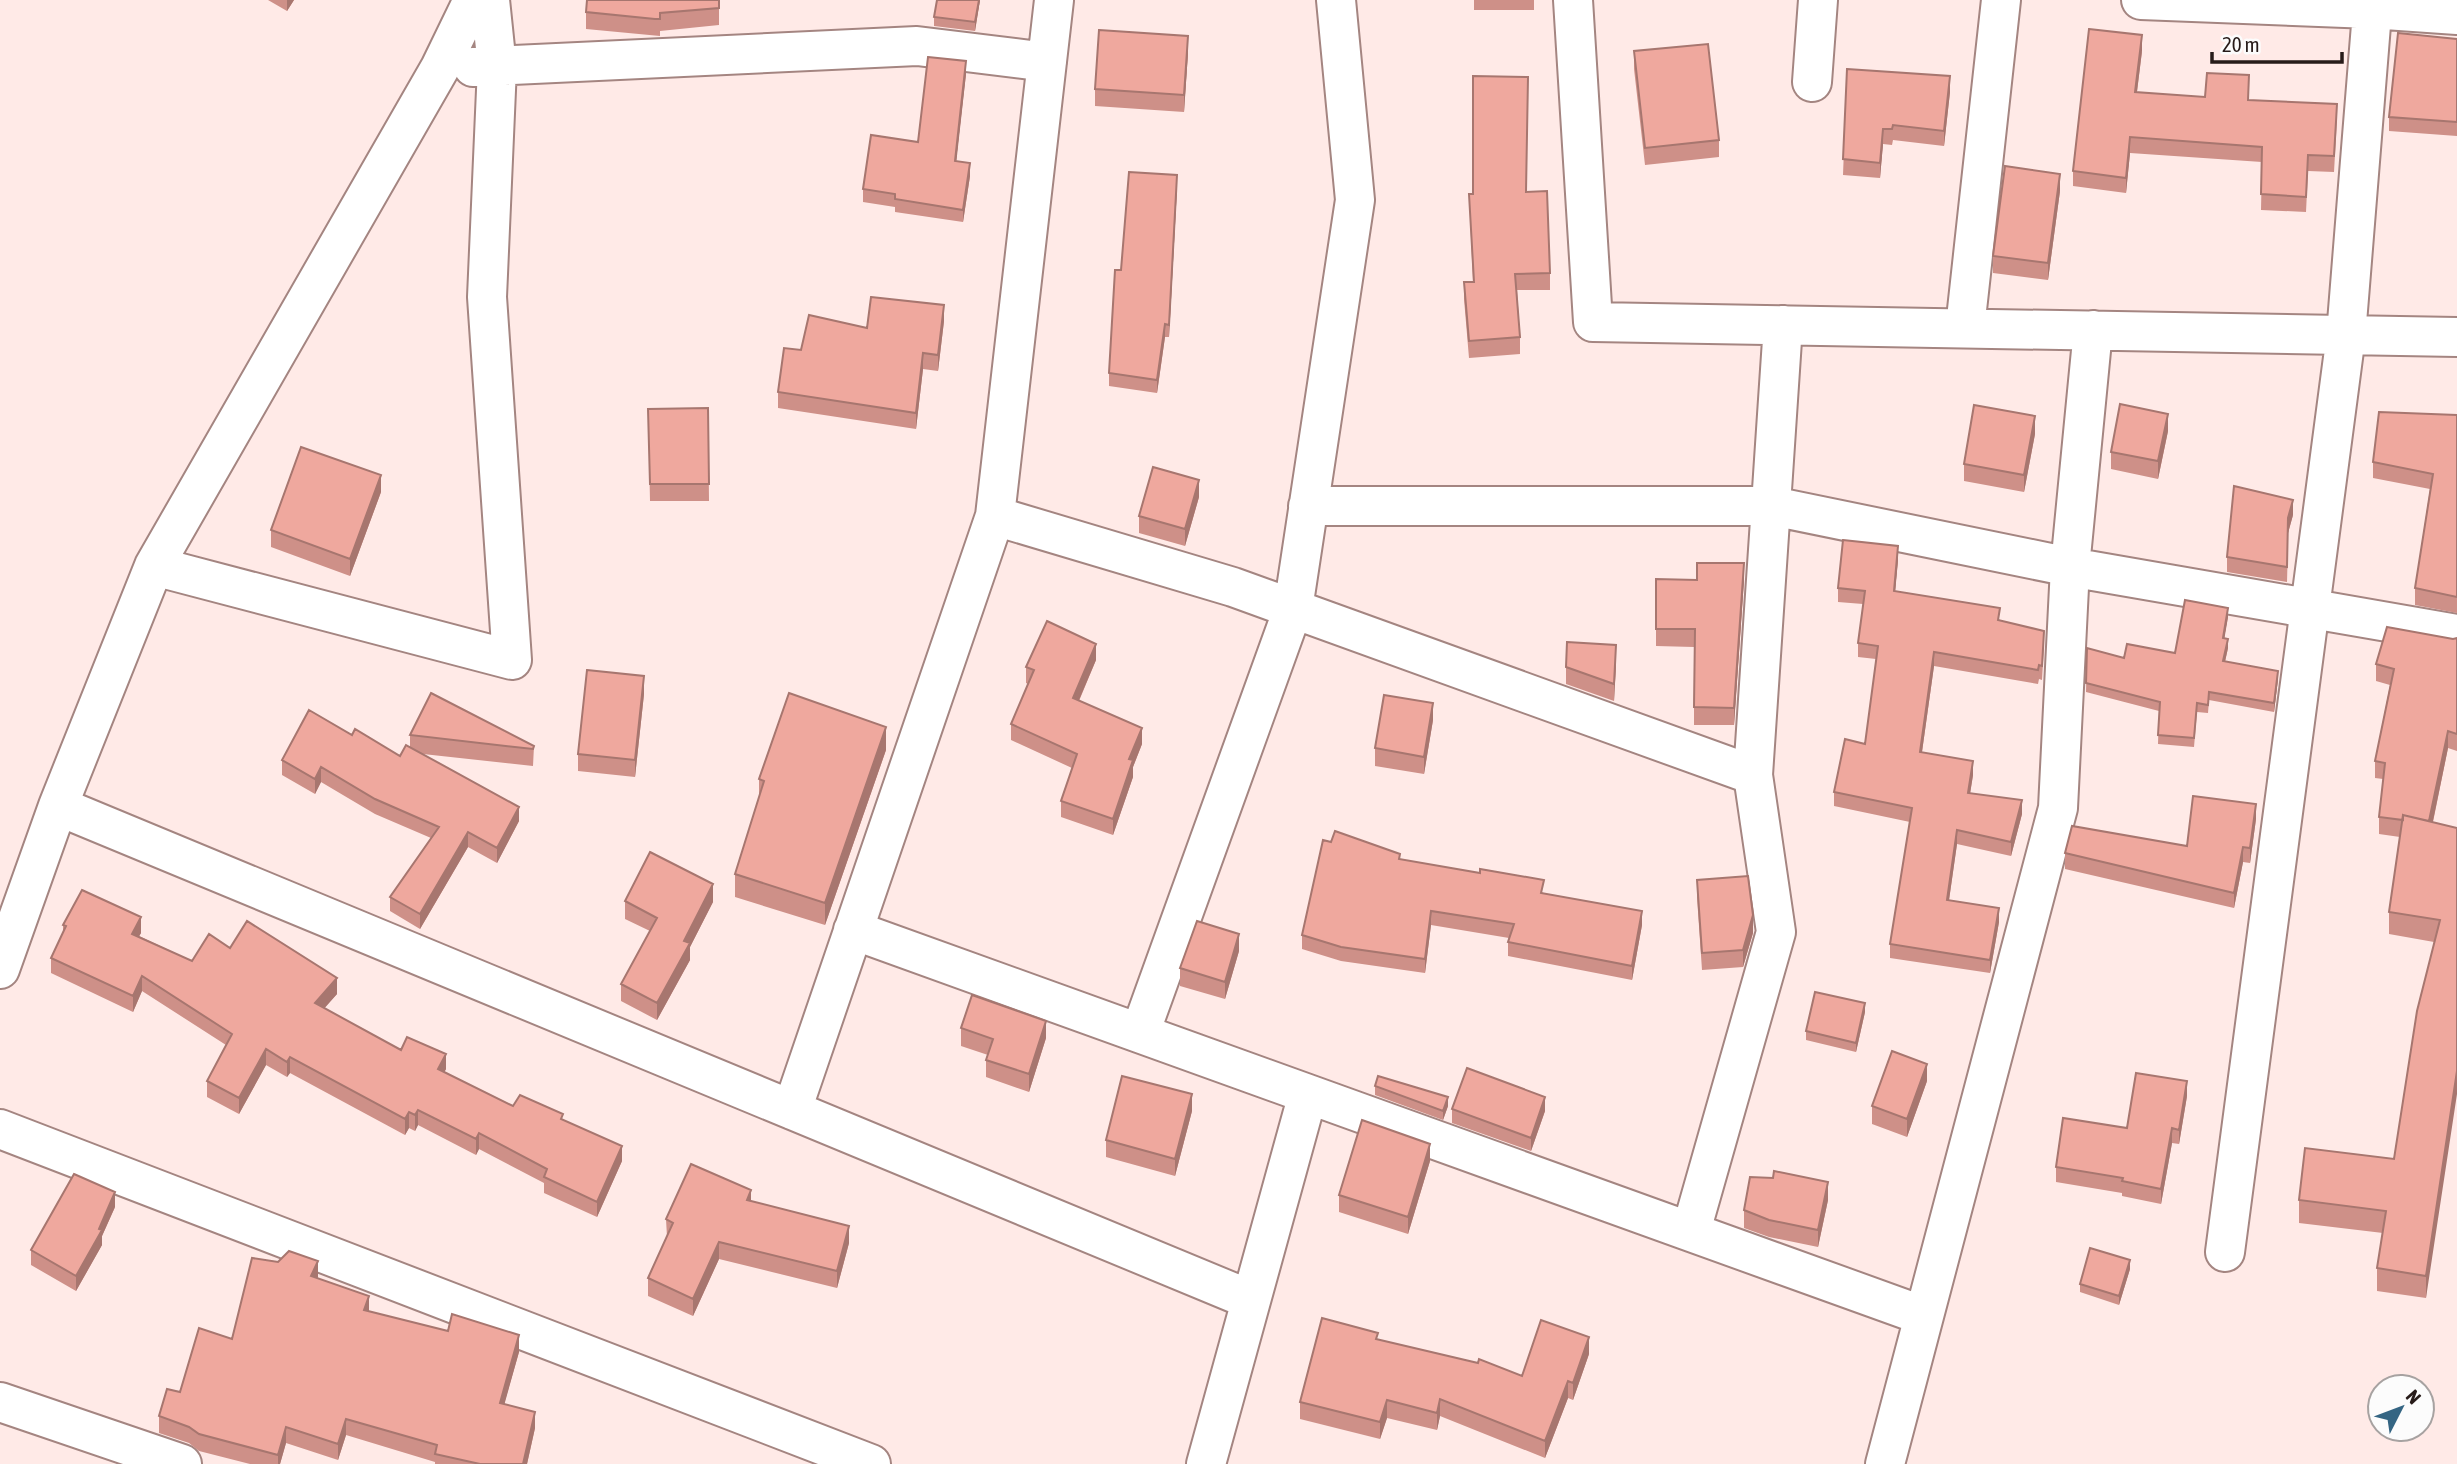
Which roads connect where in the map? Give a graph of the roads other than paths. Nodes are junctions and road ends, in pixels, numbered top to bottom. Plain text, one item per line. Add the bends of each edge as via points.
1 (473, 0) edge
2 (490, 0) edge
3 (1054, 0) edge
4 (1336, 0) edge
5 (1573, 0) edge
6 (1818, 0) edge
7 (2001, 0) edge
8 (2141, 0) edge
9 (2372, 4) edge
10 (2457, 15) edge
11 (1047, 62) junction
12 (497, 67) junction
13 (440, 68) junction
14 (1812, 82) dead end
15 (1783, 325) junction
16 (1965, 328) junction
17 (2093, 330) junction
18 (2346, 335) junction
19 (2457, 337) edge
20 (1308, 506) junction
21 (1772, 506) junction
22 (995, 516) junction
23 (154, 566) junction
24 (2070, 567) junction
25 (1293, 609) junction
26 (2311, 610) junction
27 (2457, 634) edge
28 (1753, 775) junction
29 (58, 806) junction
30 (853, 930) junction
31 (0, 968) edge
32 (1140, 1033) junction
33 (1308, 1094) junction
34 (792, 1110) junction
35 (0, 1129) edge
36 (1691, 1231) junction
37 (2225, 1252) dead end
38 (1251, 1300) junction
39 (1924, 1316) junction
40 (0, 1402) edge
41 (182, 1464) edge
42 (871, 1464) edge
43 (1206, 1464) edge
44 (1885, 1464) edge

1 - 13 street
2 - 12 street
3 - 11 street
4 - 20 street via 1355,200
5 - 15 street via 1593,322
6 - 14 street
7 - 16 street
8 - 9 street
9 - 10 street
9 - 18 street
11 - 12 street via 917,46
11 - 22 street
12 - 13 street
12 - 23 street via 487,298 512,660
13 - 23 street
15 - 16 street
15 - 21 street
16 - 17 street
17 - 18 street
17 - 24 street
18 - 19 street
18 - 26 street
20 - 21 street
20 - 25 street
21 - 24 street
21 - 28 street
22 - 25 street via 1233,586
22 - 30 street
23 - 29 street
24 - 26 street
24 - 39 street via 2057,808
25 - 28 street
25 - 32 street
26 - 27 street
26 - 37 street
28 - 36 street via 1776,932
29 - 31 street
29 - 34 street
30 - 32 street
30 - 34 street
32 - 33 street
33 - 36 street
33 - 38 street
34 - 38 street
35 - 42 street
36 - 39 street
38 - 43 street
39 - 44 street
40 - 41 street

